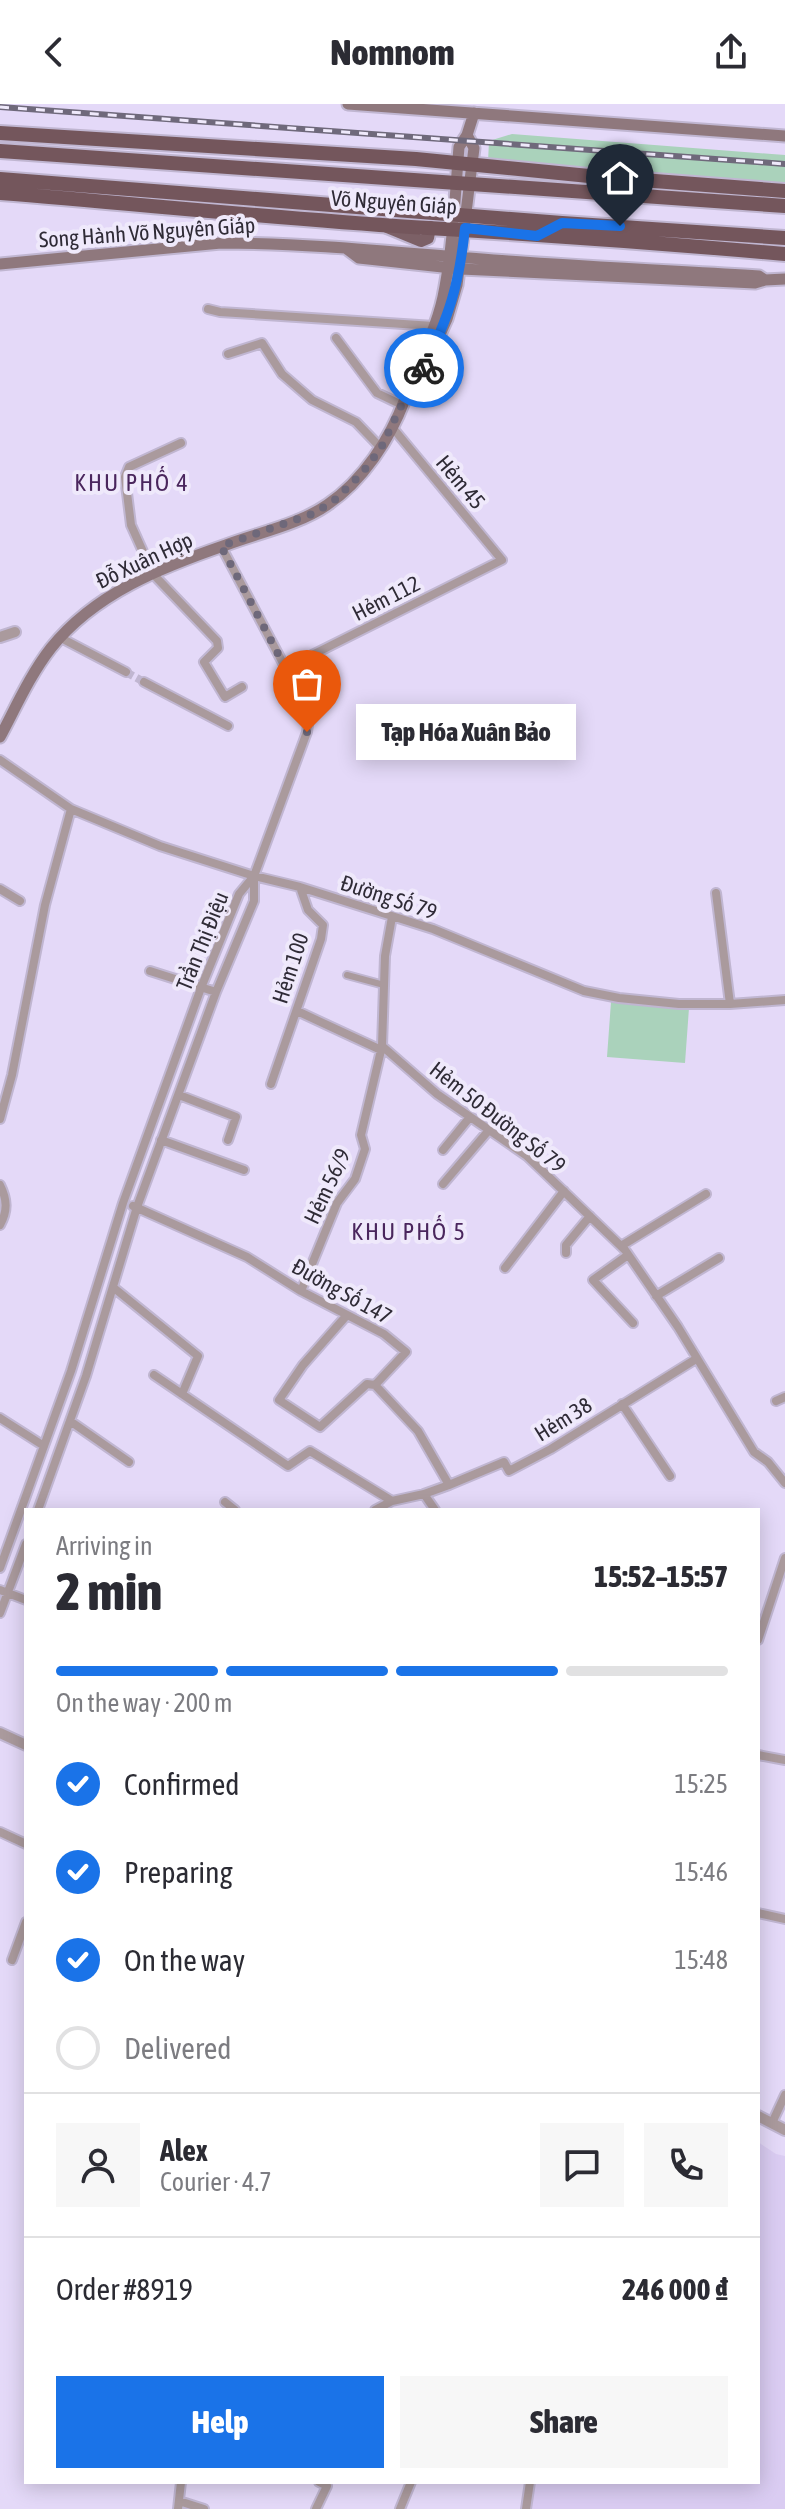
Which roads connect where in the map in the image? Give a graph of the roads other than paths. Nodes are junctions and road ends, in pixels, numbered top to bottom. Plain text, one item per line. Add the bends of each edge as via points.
1 (348, 104) edge
2 (389, 105) edge
3 (474, 113) junction
4 (0, 133) edge
5 (785, 136) edge
6 (0, 151) edge
7 (465, 163) junction
8 (0, 179) edge
9 (463, 182) junction
10 (785, 191) edge
11 (0, 193) edge
12 (785, 206) edge
13 (413, 211) junction
14 (459, 221) junction
15 (562, 223) junction
16 (430, 227) junction
17 (537, 236) junction
18 (785, 238) edge
19 (785, 254) edge
20 (448, 262) junction
21 (461, 263) junction
22 (0, 264) edge
23 (765, 280) junction
24 (784, 280) edge
25 (208, 309) dead end
26 (434, 326) junction
27 (336, 338) dead end
28 (228, 354) dead end
29 (404, 401) junction
30 (392, 427) junction
31 (181, 443) dead end
32 (381, 448) junction
33 (221, 546) junction
34 (502, 560) joint
35 (153, 574) junction
36 (15, 632) dead end
37 (0, 637) edge
38 (61, 638) junction
39 (286, 668) junction
40 (126, 672) tunnel mouth
41 (144, 682) tunnel mouth
42 (242, 687) dead end
43 (228, 726) dead end
44 (0, 737) edge
45 (0, 760) edge
46 (71, 809) junction
47 (254, 876) junction
48 (300, 887) junction
49 (0, 889) edge
50 (716, 893) dead end
51 (20, 901) dead end
52 (392, 917) junction
53 (150, 971) dead end
54 (347, 975) dead end
55 (384, 985) junction
56 (201, 988) junction
57 (216, 992) junction
58 (785, 1000) edge
59 (730, 1004) junction
60 (297, 1011) junction
61 (381, 1048) junction
62 (271, 1084) dead end
63 (179, 1095) junction
64 (470, 1117) junction
65 (0, 1119) edge
66 (489, 1130) junction
67 (161, 1140) junction
68 (228, 1140) dead end
69 (443, 1150) dead end
70 (244, 1170) dead end
71 (443, 1184) dead end
72 (0, 1185) edge
73 (564, 1191) junction
74 (706, 1194) dead end
75 (123, 1203) junction
76 (137, 1207) junction
77 (590, 1216) junction
78 (0, 1225) edge
79 (621, 1246) junction
80 (566, 1253) dead end
81 (628, 1255) junction
82 (719, 1258) dead end
83 (505, 1268) dead end
84 (114, 1288) junction
85 (301, 1291) junction
86 (656, 1296) junction
87 (347, 1315) junction
88 (633, 1323) dead end
89 (696, 1359) junction
90 (71, 1371) junction
91 (154, 1375) dead end
92 (86, 1376) junction
93 (375, 1385) junction
94 (182, 1394) junction
95 (622, 1404) junction
96 (0, 1418) edge
97 (70, 1421) junction
98 (44, 1446) junction
99 (129, 1462) dead end
100 (670, 1476) dead end
101 (785, 1483) edge
102 (449, 1485) junction
103 (424, 1494) junction
104 (392, 1501) junction
105 (225, 1502) dead end
106 (39, 1508) edge
107 (232, 1508) edge
108 (379, 1508) edge
109 (434, 1508) edge
110 (24, 1548) edge
111 (785, 1558) edge
112 (0, 1568) edge
113 (4, 1591) edge
114 (24, 1599) edge
115 (0, 1613) edge
116 (760, 1634) edge
117 (0, 1733) edge
118 (24, 1744) edge
119 (760, 1755) edge
120 (785, 1760) edge
121 (0, 1832) edge
122 (24, 1843) edge
123 (760, 1913) edge
124 (785, 1919) edge
125 (24, 1927) edge
126 (12, 1960) dead end
127 (785, 2095) edge
128 (760, 2117) edge
129 (772, 2123) junction
130 (785, 2130) edge
131 (181, 2484) edge
132 (323, 2484) edge
133 (410, 2484) edge
134 (530, 2484) edge
135 (178, 2505) edge
136 (204, 2509) edge
137 (316, 2509) edge
138 (400, 2509) edge
139 (526, 2509) edge

1 - 2 main road
2 - 3 main road
3 - 5 main road
3 - 7 main road, Đỗ Xuân Hợp via 467,135 474,148
4 - 7 highway, Võ Nguyên Giáp
6 - 9 highway, Võ Nguyên Giáp
7 - 9 main road, Đỗ Xuân Hợp
7 - 10 highway, Võ Nguyên Giáp
8 - 13 highway, Võ Nguyên Giáp
9 - 12 highway, Võ Nguyên Giáp
9 - 14 main road, Đỗ Xuân Hợp
11 - 16 highway, Võ Nguyên Giáp
13 - 14 highway, Võ Nguyên Giáp
13 - 16 highway
14 - 15 highway, Võ Nguyên Giáp
14 - 16 highway, Võ Nguyên Giáp
14 - 17 highway, Võ Nguyên Giáp
14 - 20 main road, Đỗ Xuân Hợp
14 - 21 main road, Đỗ Xuân Hợp
15 - 17 highway
15 - 18 highway, Võ Nguyên Giáp
17 - 19 highway, Võ Nguyên Giáp
20 - 21 main road, Song Hành Võ Nguyên Giáp
20 - 22 main road, Song Hành Võ Nguyên Giáp via 359,258 345,247 221,243
20 - 26 main road, Đỗ Xuân Hợp
21 - 23 main road, Song Hành Võ Nguyên Giáp via 544,274
21 - 23 main road, Song Hành Võ Nguyên Giáp
21 - 29 main road, Đỗ Xuân Hợp via 447,319
23 - 24 main road, Song Hành Võ Nguyên Giáp
25 - 26 street
26 - 29 main road, Đỗ Xuân Hợp
27 - 29 street via 377,393
28 - 32 street via 262,343 282,374 312,400 356,422
29 - 30 main road, Đỗ Xuân Hợp
30 - 32 main road, Đỗ Xuân Hợp
30 - 34 street, Hẻm 45
31 - 35 street via 137,462 125,477 131,525
32 - 33 main road, Đỗ Xuân Hợp via 336,499 315,513
33 - 35 main road, Đỗ Xuân Hợp
33 - 39 street
34 - 39 street, Hẻm 112
35 - 38 main road, Đỗ Xuân Hợp via 88,610
35 - 42 street via 217,641 218,648 204,662 225,697
36 - 37 street
38 - 40 street
38 - 44 main road, Đỗ Xuân Hợp via 28,683
39 - 47 street via 309,718 307,732
41 - 43 street
45 - 46 street, Đường Số 79
46 - 47 street, Đường Số 79 via 160,846
46 - 65 street
47 - 48 street, Đường Số 79
47 - 56 street, Trần Thị Điệu via 239,894
47 - 57 street, Trần Thị Điệu via 254,901
48 - 52 street, Đường Số 79
48 - 60 street, Hẻm 100 via 308,910 323,925
49 - 51 street
50 - 59 street
52 - 55 street
52 - 59 street, Đường Số 79 via 584,991
53 - 56 street
54 - 55 street
55 - 61 street
56 - 57 street
56 - 75 street, Trần Thị Điệu
57 - 63 street, Trần Thị Điệu
58 - 59 street, Đường Số 79
60 - 61 street, Hẻm 50 Đường Số 79
60 - 62 street, Hẻm 100
61 - 64 street, Hẻm 50 Đường Số 79
61 - 85 street, Hẻm 56/9 via 361,1135 365,1149
63 - 67 street, Trần Thị Điệu
63 - 68 street via 236,1117
64 - 66 street, Hẻm 50 Đường Số 79
64 - 69 street
66 - 71 street
66 - 73 street, Hẻm 50 Đường Số 79
67 - 70 street
67 - 76 street, Trần Thị Điệu
72 - 78 street via 6,1214
73 - 77 street, Hẻm 50 Đường Số 79
73 - 83 street
74 - 79 street
75 - 76 street, Đường Số 147
75 - 90 street, Trần Thị Điệu
76 - 84 street, Trần Thị Điệu
76 - 85 street, Đường Số 147 via 247,1257
77 - 79 street, Hẻm 50 Đường Số 79
77 - 80 street via 566,1245
79 - 81 street, Hẻm 50 Đường Số 79
81 - 86 street, Hẻm 50 Đường Số 79
81 - 88 street via 593,1280
82 - 86 street
84 - 92 street, Trần Thị Điệu
84 - 94 street via 198,1356
85 - 87 street, Đường Số 147
86 - 89 street, Hẻm 50 Đường Số 79
87 - 93 street, Đường Số 147 via 406,1352
87 - 93 street via 279,1400 320,1427 367,1384
89 - 95 street, Hẻm 38
89 - 101 street, Hẻm 50 Đường Số 79 via 754,1452
90 - 92 street
90 - 98 street, Trần Thị Điệu
91 - 94 street
92 - 97 street, Trần Thị Điệu
93 - 102 street via 418,1431
94 - 104 street via 288,1466 310,1451
95 - 100 street
95 - 102 street, Hẻm 38 via 509,1471 504,1462
96 - 98 street
97 - 99 street
97 - 106 street, Trần Thị Điệu
98 - 112 street, Trần Thị Điệu
102 - 103 street
103 - 104 street
103 - 109 street
104 - 108 street
105 - 107 street
110 - 113 street
111 - 116 street
113 - 114 street
113 - 115 street
117 - 118 street
119 - 120 street
121 - 122 street
123 - 124 street
125 - 126 street
127 - 129 street
128 - 129 street
129 - 130 street
131 - 135 street
132 - 137 street via 327,2486
133 - 138 street
134 - 139 street
135 - 136 street

